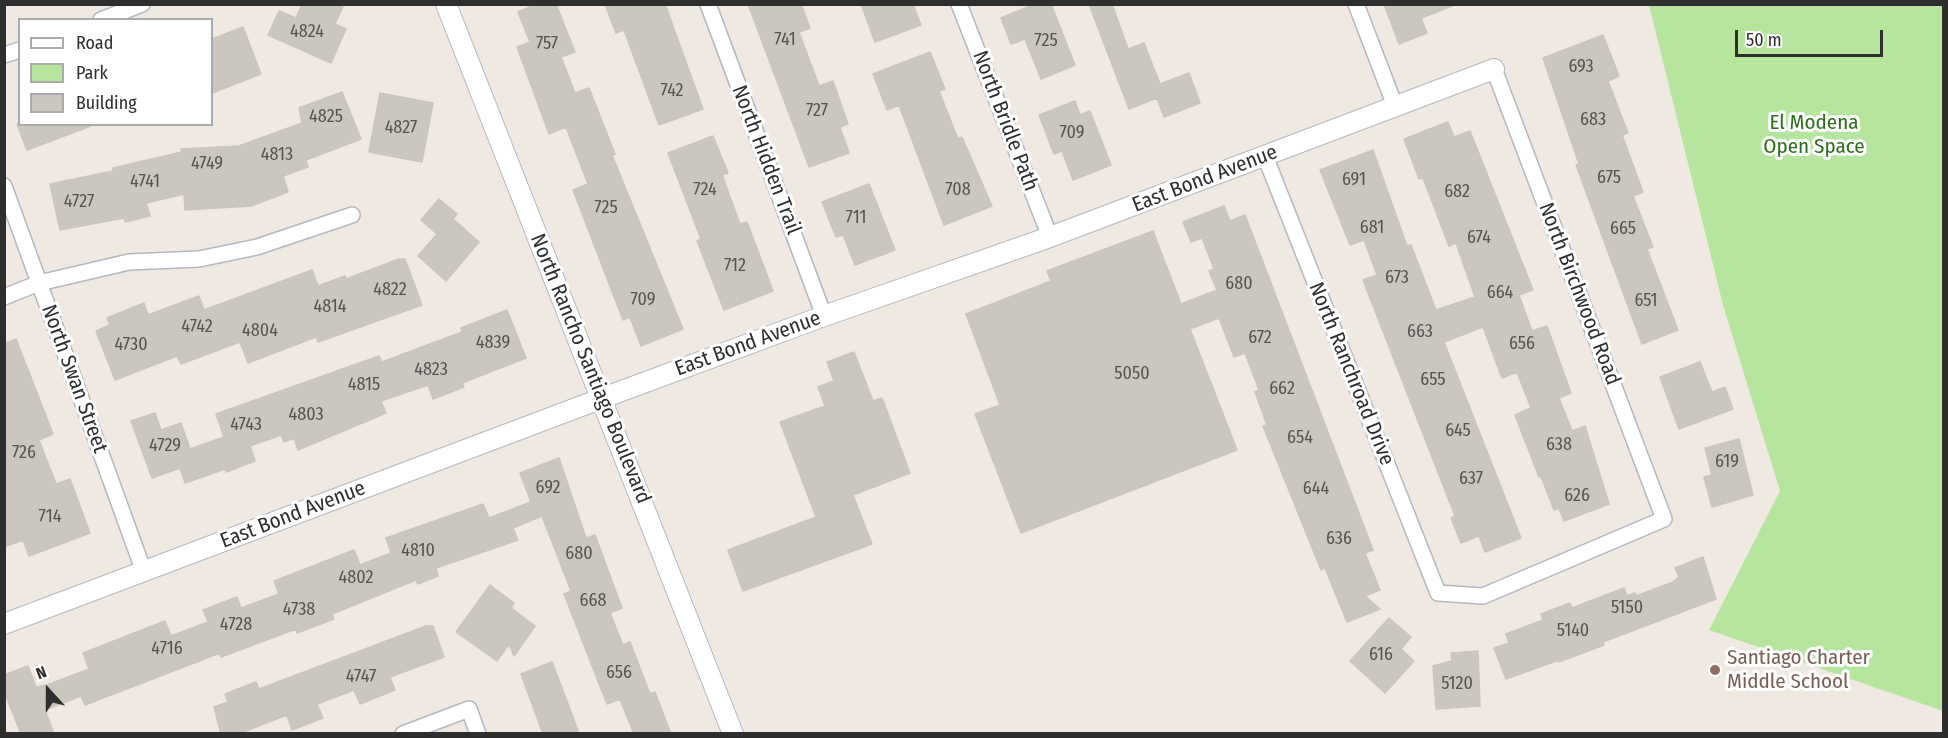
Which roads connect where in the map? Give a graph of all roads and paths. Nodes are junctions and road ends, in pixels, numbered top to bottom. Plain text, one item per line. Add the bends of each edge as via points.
1 (142, 4) edge
2 (446, 4) edge
3 (708, 4) edge
4 (959, 4) edge
5 (1356, 4) edge
6 (106, 18) edge
7 (1494, 69) joint
8 (1395, 106) junction
9 (1265, 156) junction
10 (4, 186) edge
11 (352, 215) dead end
12 (1050, 237) junction
13 (39, 283) junction
14 (4, 297) edge
15 (824, 316) junction
16 (600, 399) junction
17 (144, 572) junction
18 (1438, 593) joint
19 (4, 624) edge
20 (403, 734) edge
21 (478, 734) edge
22 (733, 734) edge

1 - 6 street
2 - 16 street, North Rancho Santiago Boulevard
3 - 15 street, North Hidden Trail
4 - 12 street, North Bridle Path
5 - 8 street
7 - 8 street, East Bond Avenue
7 - 18 street, North Birchwood Road via 1664,519 1483,596
8 - 9 street, East Bond Avenue
9 - 12 street, East Bond Avenue
9 - 18 street, North Ranchroad Drive
10 - 13 street, North Swan Street
11 - 13 street via 257,247 198,259 129,262
12 - 15 street, East Bond Avenue
13 - 14 street
13 - 17 street, North Swan Street
15 - 16 street, East Bond Avenue
16 - 17 street, East Bond Avenue
16 - 22 street, North Rancho Santiago Boulevard
17 - 19 street, East Bond Avenue
20 - 21 street via 469,709

